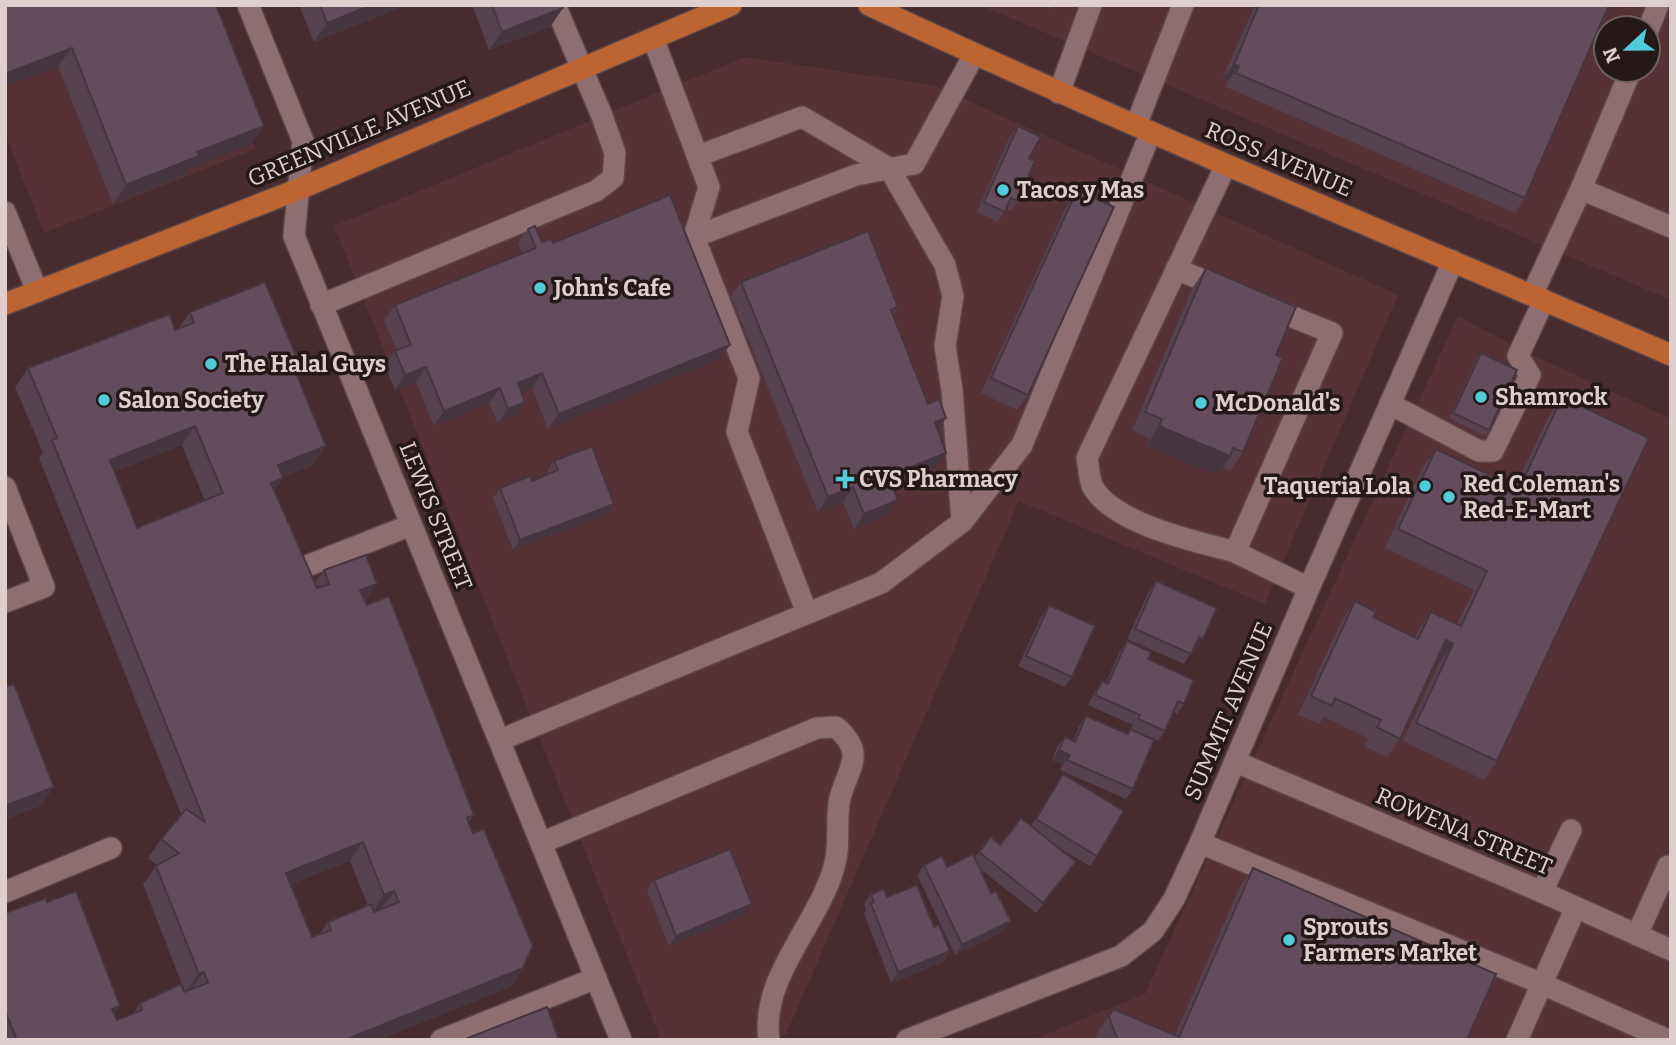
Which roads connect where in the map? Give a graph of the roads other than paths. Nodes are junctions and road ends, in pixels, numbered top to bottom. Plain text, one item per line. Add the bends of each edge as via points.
1 (248, 5) edge
2 (555, 5) edge
3 (731, 5) edge
4 (869, 5) edge
5 (1091, 5) edge
6 (1183, 5) edge
7 (653, 38) junction
8 (974, 55) junction
9 (582, 68) junction
10 (1625, 84) edge
11 (1059, 93) junction
12 (1144, 128) junction
13 (698, 156) junction
14 (1226, 165) junction
15 (890, 168) junction
16 (299, 189) junction
17 (1581, 189) junction
18 (5, 212) edge
19 (1671, 227) edge
20 (694, 237) junction
21 (1453, 261) junction
22 (1176, 269) junction
23 (37, 291) junction
24 (1538, 297) junction
25 (5, 304) edge
26 (321, 305) junction
27 (1671, 355) edge
28 (1390, 404) junction
29 (5, 487) edge
30 (962, 522) junction
31 (411, 525) junction
32 (1235, 552) junction
33 (289, 573) edge
34 (1309, 588) junction
35 (5, 602) edge
36 (807, 613) junction
37 (500, 740) junction
38 (1236, 762) junction
39 (1571, 830) dead end
40 (541, 843) junction
41 (1200, 843) junction
42 (111, 848) dead end
43 (1670, 864) edge
44 (5, 892) edge
45 (1542, 892) junction
46 (1576, 907) junction
47 (1637, 935) junction
48 (1671, 950) edge
49 (596, 978) junction
50 (1540, 983) junction
51 (441, 1040) edge
52 (621, 1040) edge
53 (769, 1040) edge
54 (907, 1040) edge
55 (1517, 1040) edge
56 (1668, 1040) edge

1 - 16 street, LEWIS STREET via 303,141
2 - 9 street
3 - 7 main road, GREENVILLE AVENUE
4 - 8 main road, ROSS AVENUE
5 - 11 street
6 - 12 street
7 - 9 main road, GREENVILLE AVENUE
7 - 13 street
8 - 11 main road, ROSS AVENUE
8 - 15 street via 914,164
9 - 16 main road, GREENVILLE AVENUE
9 - 26 street via 615,153 613,178 596,191
10 - 17 street
11 - 12 main road, ROSS AVENUE
12 - 14 main road, ROSS AVENUE
12 - 30 street via 1023,445
13 - 15 street via 802,117
13 - 20 street via 709,187
14 - 21 main road, ROSS AVENUE
14 - 22 street
15 - 20 street via 856,175
15 - 30 street via 945,265 953,296 945,346
16 - 23 main road, GREENVILLE AVENUE
16 - 26 street, LEWIS STREET via 294,236
17 - 19 street
17 - 24 street
18 - 23 street
20 - 36 street via 749,379 737,432
21 - 24 main road, ROSS AVENUE
21 - 28 street, SUMMIT AVENUE
22 - 32 street via 1087,458 1093,488 1114,510 1173,535
22 - 32 street via 1332,333
23 - 25 main road, GREENVILLE AVENUE
24 - 27 main road, ROSS AVENUE
24 - 28 street via 1518,356 1530,375 1493,451 1479,451
26 - 31 street, LEWIS STREET
28 - 34 street, SUMMIT AVENUE
29 - 35 street via 44,587
30 - 36 street via 881,583
31 - 33 street
31 - 37 street, LEWIS STREET
32 - 34 street
34 - 38 street, SUMMIT AVENUE
36 - 37 street
37 - 40 street, LEWIS STREET
38 - 41 street, SUMMIT AVENUE
38 - 45 street, ROWENA STREET
39 - 45 street
40 - 49 street, LEWIS STREET
40 - 53 street via 817,729 836,727 850,738 854,761 840,799 835,867 783,971 770,1008
41 - 50 street
41 - 54 street, SUMMIT AVENUE via 1153,931 1121,956
42 - 44 street
43 - 47 street
45 - 46 street, ROWENA STREET
46 - 47 street, ROWENA STREET
46 - 50 street
47 - 48 street, ROWENA STREET
49 - 51 street
49 - 52 street, LEWIS STREET
50 - 55 street
50 - 56 street

